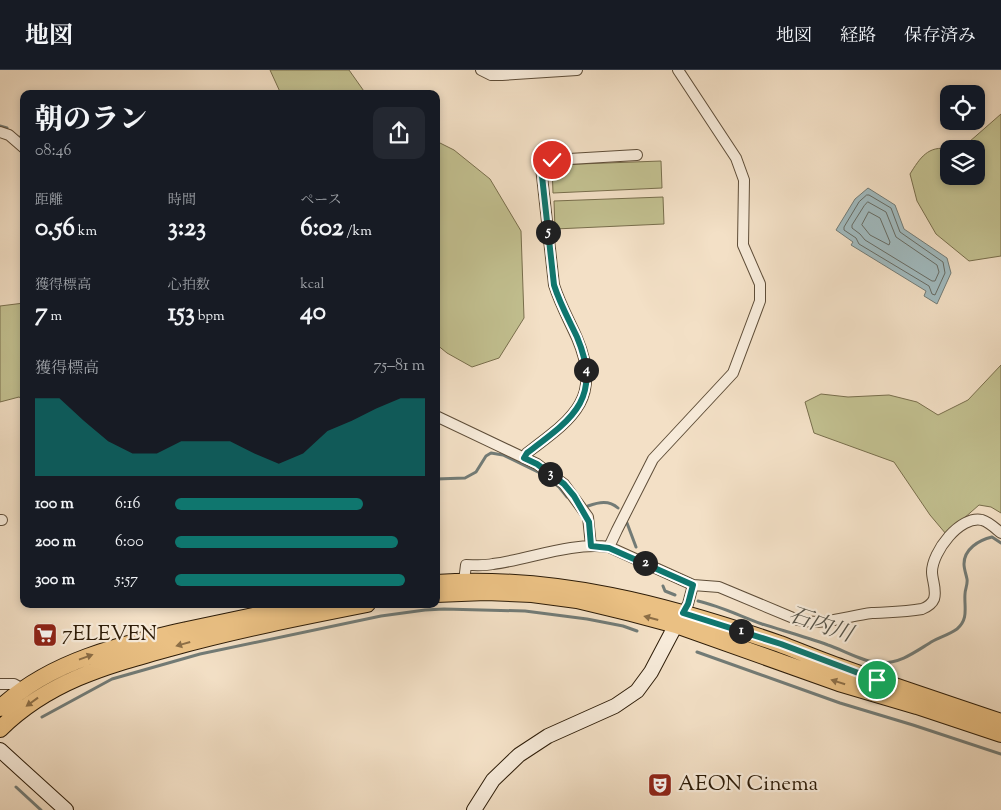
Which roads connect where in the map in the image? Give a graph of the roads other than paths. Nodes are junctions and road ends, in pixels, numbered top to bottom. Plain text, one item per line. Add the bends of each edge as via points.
1 (481, 70) edge
2 (577, 70) edge
3 (678, 70) edge
4 (0, 132) edge
5 (20, 145) edge
6 (637, 155) dead end
7 (440, 418) edge
8 (524, 458) junction
9 (990, 524) junction
10 (1001, 525) edge
11 (1001, 533) edge
12 (591, 546) junction
13 (609, 548) junction
14 (464, 581) junction
15 (440, 583) edge
16 (693, 585) junction
17 (440, 594) edge
18 (292, 608) edge
19 (348, 608) edge
20 (679, 619) junction
21 (877, 680) junction
22 (0, 684) edge
23 (23, 689) junction
24 (0, 708) edge
25 (1001, 714) edge
26 (1001, 722) edge
27 (0, 729) edge
28 (1001, 734) edge
29 (0, 750) edge
30 (66, 810) edge
31 (474, 810) edge

1 - 2 street via 502,76
3 - 13 street via 739,165 744,180 743,245 760,284 760,301 733,374 653,459
4 - 5 street
6 - 8 street via 552,160 541,167 554,285 577,338 586,372 586,386 583,399 563,425
7 - 8 street
8 - 12 street via 564,484 574,496 589,522
9 - 10 street
9 - 11 street
9 - 16 street via 975,519 966,522 938,550 933,566 934,599 922,609 808,622 719,587
12 - 13 street
12 - 14 street via 492,564 466,565
13 - 16 street
14 - 15 main road
14 - 20 main road via 573,588
16 - 20 street via 688,604
20 -> 17 main road via 532,594
23 -> 18 main road via 61,667 108,649
19 -> 27 main road via 203,639 99,668 48,692
20 - 21 main road via 781,644
28 -> 20 main road via 838,683
20 - 31 street via 651,672 637,690 615,706 548,736 518,755 493,780
21 - 25 main road via 922,687
21 - 26 main road
22 - 23 street via 14,684
23 - 24 main road
29 - 30 street

